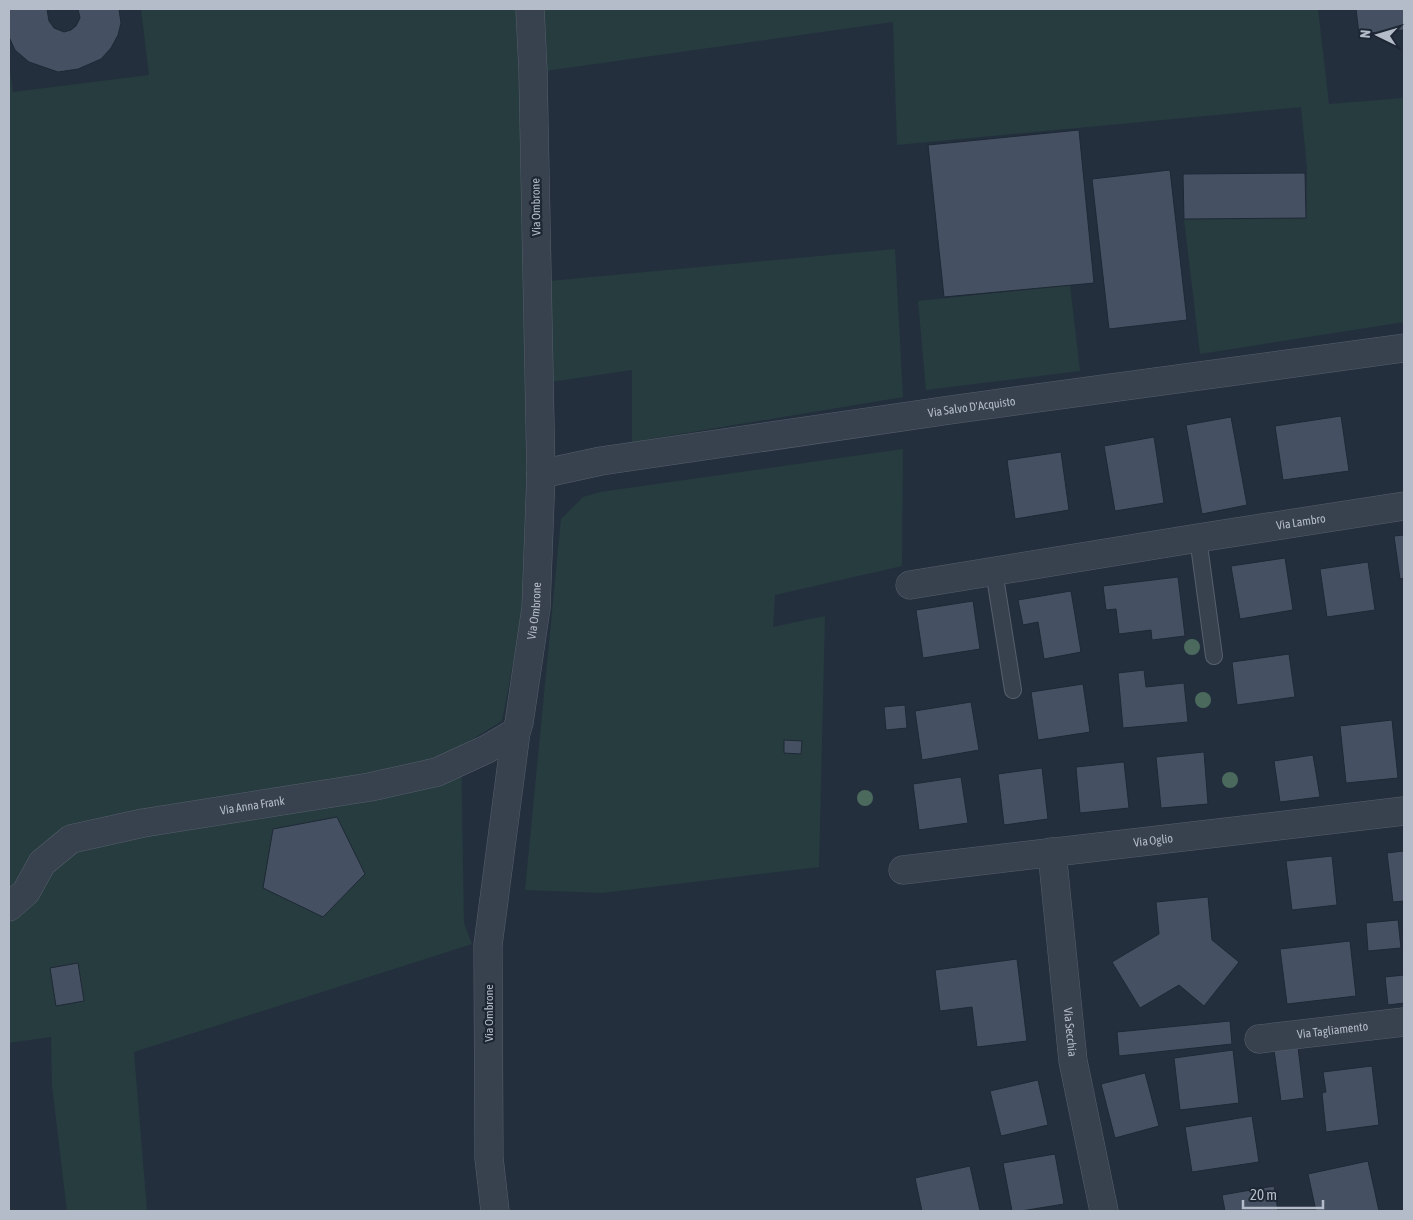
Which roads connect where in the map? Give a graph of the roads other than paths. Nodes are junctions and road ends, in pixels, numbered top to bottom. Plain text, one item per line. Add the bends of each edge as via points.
1 (530, 9) edge
2 (1404, 348) edge
3 (541, 474) junction
4 (1404, 506) edge
5 (1198, 538) junction
6 (994, 571) junction
7 (910, 585) dead end
8 (1214, 656) dead end
9 (1013, 690) dead end
10 (516, 732) junction
11 (1404, 810) edge
12 (1052, 852) junction
13 (904, 870) dead end
14 (9, 907) edge
15 (1404, 1022) edge
16 (1259, 1039) dead end
17 (495, 1211) edge
18 (1104, 1211) edge

1 - 3 street, Via Ombrone via 534,71
2 - 3 street, Via Salvo D'Acquisto via 601,461
3 - 10 street, Via Ombrone via 536,608
4 - 5 street, Via Lambro
5 - 6 street, Via Lambro
5 - 8 lane
6 - 7 street, Via Lambro
6 - 9 lane
10 - 14 street, Via Anna Frank via 438,772 370,787 143,823 71,839 42,863 26,892
10 - 17 street, Via Ombrone via 488,945 489,1158
11 - 12 street, Via Oglio
12 - 13 street, Via Oglio
12 - 18 street, Via Secchia via 1073,1061
15 - 16 street, Via Tagliamento

